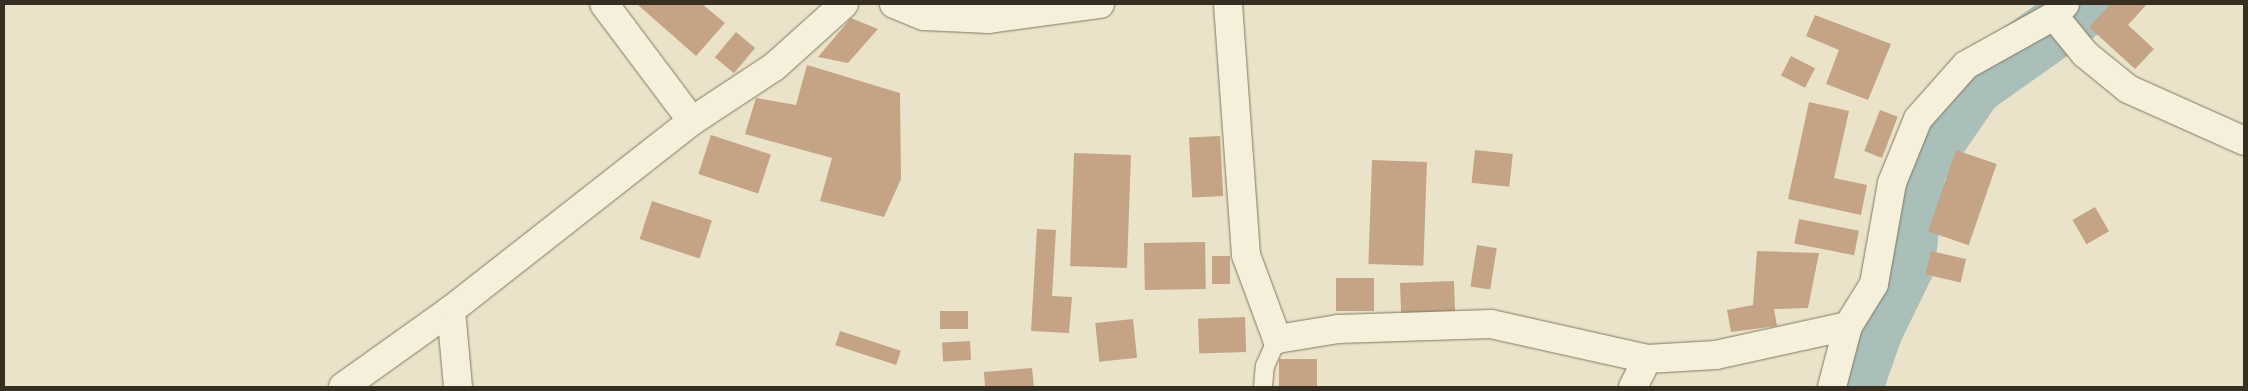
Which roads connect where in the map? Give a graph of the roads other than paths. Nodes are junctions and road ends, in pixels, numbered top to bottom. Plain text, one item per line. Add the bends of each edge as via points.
1 (604, 4) edge
2 (844, 4) edge
3 (894, 4) edge
4 (1100, 4) edge
5 (1228, 4) edge
6 (2059, 10) edge
7 (692, 121) junction
8 (2244, 141) edge
9 (451, 310) junction
10 (1848, 326) junction
11 (1276, 339) junction
12 (1647, 359) junction
13 (343, 387) edge
14 (458, 387) edge
15 (1263, 387) edge
16 (1633, 387) edge
17 (1832, 387) edge

1 - 7 street
2 - 7 street via 774,67
3 - 4 street via 924,16 989,19
5 - 11 street via 1246,256
6 - 8 street via 2085,54 2128,88
6 - 10 street via 1966,65 1918,119 1892,183 1874,284
7 - 9 street
9 - 13 street
9 - 14 street
10 - 12 street via 1716,355
10 - 17 street
11 - 12 street via 1338,329 1491,324
11 - 15 lane via 1265,366
12 - 16 street

